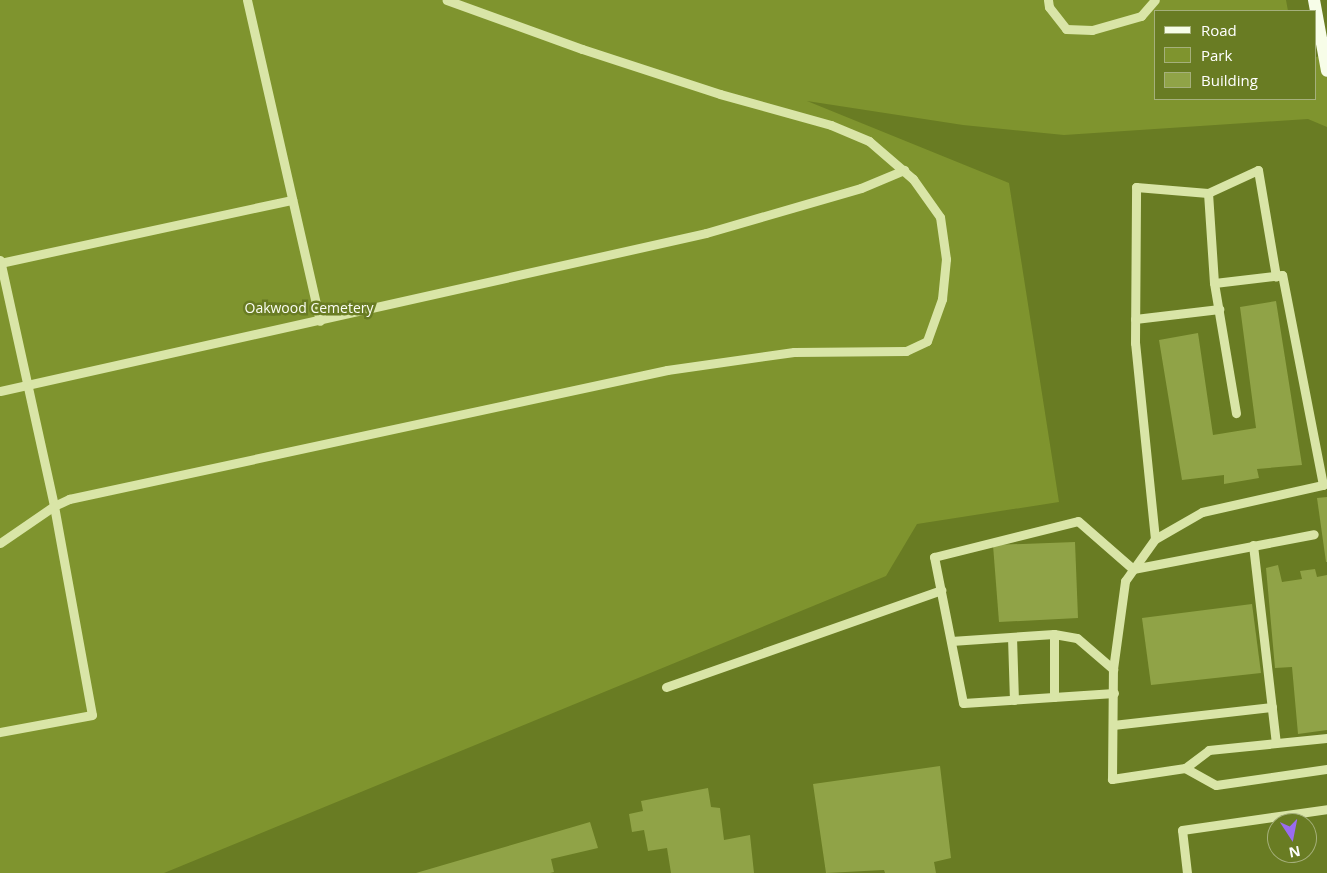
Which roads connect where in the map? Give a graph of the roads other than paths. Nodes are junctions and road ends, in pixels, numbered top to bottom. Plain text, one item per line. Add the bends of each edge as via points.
1 (247, 0) edge
2 (447, 0) edge
3 (1048, 0) edge
4 (1155, 0) edge
5 (1317, 16) edge
6 (1327, 68) edge
7 (904, 170) junction
8 (1208, 193) junction
9 (292, 200) junction
10 (0, 262) edge
11 (1276, 276) junction
12 (1214, 283) junction
13 (1219, 309) junction
14 (1136, 318) junction
15 (320, 321) junction
16 (27, 385) junction
17 (0, 392) edge
18 (1236, 413) dead end
19 (54, 506) junction
20 (1314, 534) dead end
21 (1155, 539) junction
22 (0, 543) edge
23 (1253, 545) junction
24 (1133, 570) junction
25 (941, 590) junction
26 (1054, 634) junction
27 (1012, 637) junction
28 (950, 641) junction
29 (1113, 669) junction
30 (666, 687) dead end
31 (1114, 693) junction
32 (1054, 697) junction
33 (1014, 700) junction
34 (1272, 707) junction
35 (1113, 725) junction
36 (0, 732) edge
37 (1327, 738) edge
38 (1276, 743) junction
39 (1184, 768) junction
40 (1327, 769) edge
41 (1327, 809) edge
42 (1187, 873) edge

1 - 9 lane
2 - 7 lane via 720,94 831,125 869,141
3 - 4 lane via 1049,7 1066,29 1092,30 1141,16
5 - 6 main road
7 - 15 lane via 861,188 706,233
7 - 19 lane via 932,202 940,217 946,259 942,300 933,330 927,341 917,348 906,351 794,352 666,370 69,500
8 - 11 lane via 1258,170
8 - 12 lane
8 - 14 lane via 1136,187
9 - 10 lane
9 - 15 lane
10 - 16 lane
11 - 12 lane
11 - 21 lane via 1282,275 1323,484 1202,512
12 - 13 lane
13 - 14 lane
13 - 18 lane
14 - 21 lane
15 - 16 lane
16 - 17 lane
16 - 19 lane
19 - 22 lane
19 - 36 lane via 92,715
20 - 23 lane
21 - 24 lane
23 - 24 lane
23 - 34 lane
24 - 25 lane via 1078,521 934,557
24 - 29 lane via 1125,581
25 - 28 lane
25 - 30 lane
26 - 27 lane
26 - 29 lane via 1077,638
26 - 32 lane
27 - 28 lane
27 - 33 lane
28 - 33 lane via 963,703
29 - 31 lane
31 - 32 lane
31 - 35 lane
32 - 33 lane
34 - 35 lane
34 - 38 lane
35 - 39 lane via 1112,780
37 - 38 lane
38 - 39 lane via 1209,750
39 - 40 lane via 1216,786
41 - 42 lane via 1182,830

